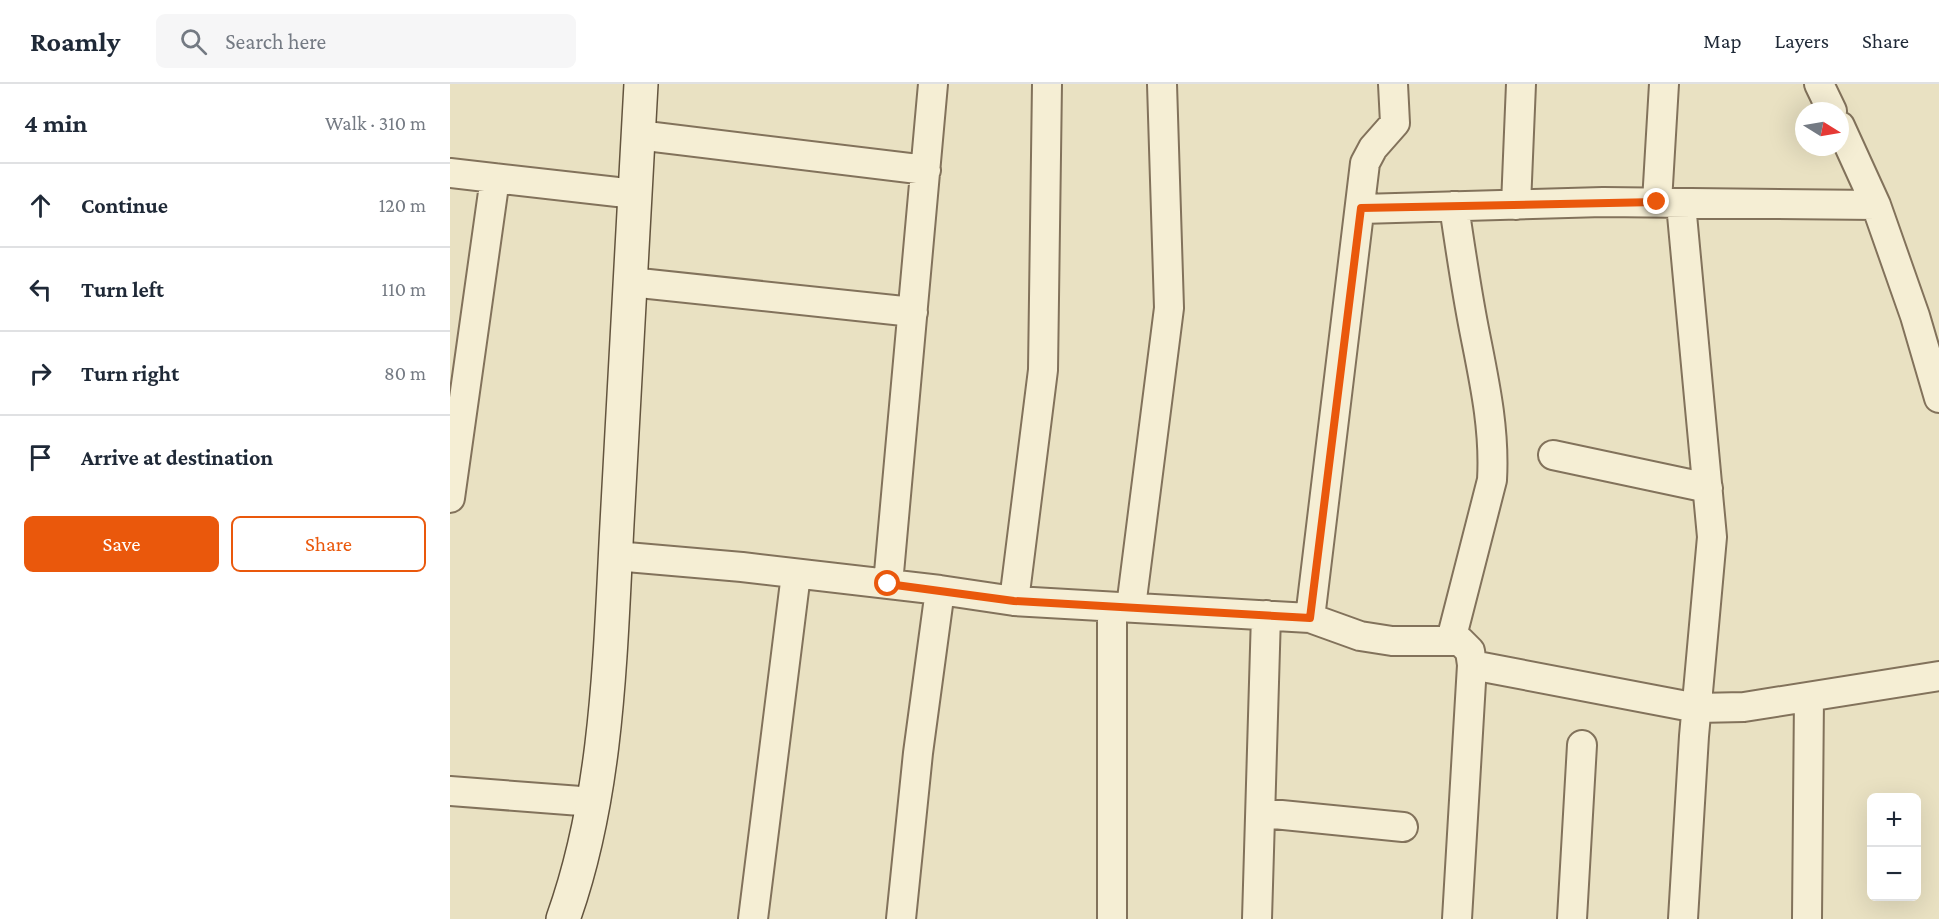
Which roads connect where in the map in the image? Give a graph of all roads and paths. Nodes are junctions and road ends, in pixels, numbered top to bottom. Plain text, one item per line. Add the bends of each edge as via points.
1 (641, 84) edge
2 (933, 84) edge
3 (1047, 84) edge
4 (1162, 84) edge
5 (1393, 84) edge
6 (1521, 84) edge
7 (1664, 84) edge
8 (1819, 84) edge
9 (1828, 102) edge
10 (638, 135) junction
11 (1849, 146) edge
12 (926, 170) junction
13 (450, 172) edge
14 (495, 178) junction
15 (635, 194) junction
16 (1669, 203) junction
17 (1516, 205) junction
18 (1876, 205) junction
19 (1454, 206) junction
20 (1361, 208) junction
21 (630, 282) junction
22 (913, 312) junction
23 (1939, 398) edge
24 (1553, 455) dead end
25 (1708, 488) junction
26 (450, 498) edge
27 (615, 556) junction
28 (796, 574) junction
29 (888, 584) junction
30 (940, 590) junction
31 (1014, 601) junction
32 (1121, 607) junction
33 (1266, 615) junction
34 (1310, 618) junction
35 (1450, 640) junction
36 (1472, 665) junction
37 (1939, 676) edge
38 (1809, 697) junction
39 (1696, 708) junction
40 (1582, 745) dead end
41 (450, 791) edge
42 (594, 802) junction
43 (1262, 813) junction
44 (1403, 827) dead end
45 (563, 919) edge
46 (753, 919) edge
47 (901, 919) edge
48 (1112, 919) edge
49 (1257, 919) edge
50 (1457, 919) edge
51 (1572, 919) edge
52 (1683, 919) edge
53 (1807, 919) edge

1 - 10 street
2 - 12 street
3 - 31 street via 1043,370
4 - 32 street via 1169,308
5 - 20 street via 1395,123 1365,163
6 - 17 street
7 - 16 street
8 - 9 street
10 - 12 street
10 - 15 street
11 - 18 street
12 - 22 street
13 - 14 street
14 - 15 street
14 - 26 street
15 - 21 street
16 - 17 street
16 - 18 street
16 - 25 street
17 - 19 street
18 - 23 street
19 - 20 street
19 - 35 street via 1494,453 1492,480
20 - 34 street
21 - 22 street
21 - 27 street
22 - 29 street
24 - 25 street
25 - 39 street via 1712,537
27 - 28 street
27 - 42 street
28 - 29 street
28 - 46 street
29 - 30 street
30 - 31 street
30 - 47 street
31 - 32 street
32 - 33 street
32 - 48 street
33 - 34 street
33 - 43 street
34 - 35 street via 1360,636 1392,641
35 - 36 street via 1467,645
36 - 39 street
36 - 50 street
37 - 38 street
38 - 39 street via 1743,707
38 - 53 street
39 - 52 street
40 - 51 street
41 - 42 street
42 - 45 street
43 - 44 street
43 - 49 street

